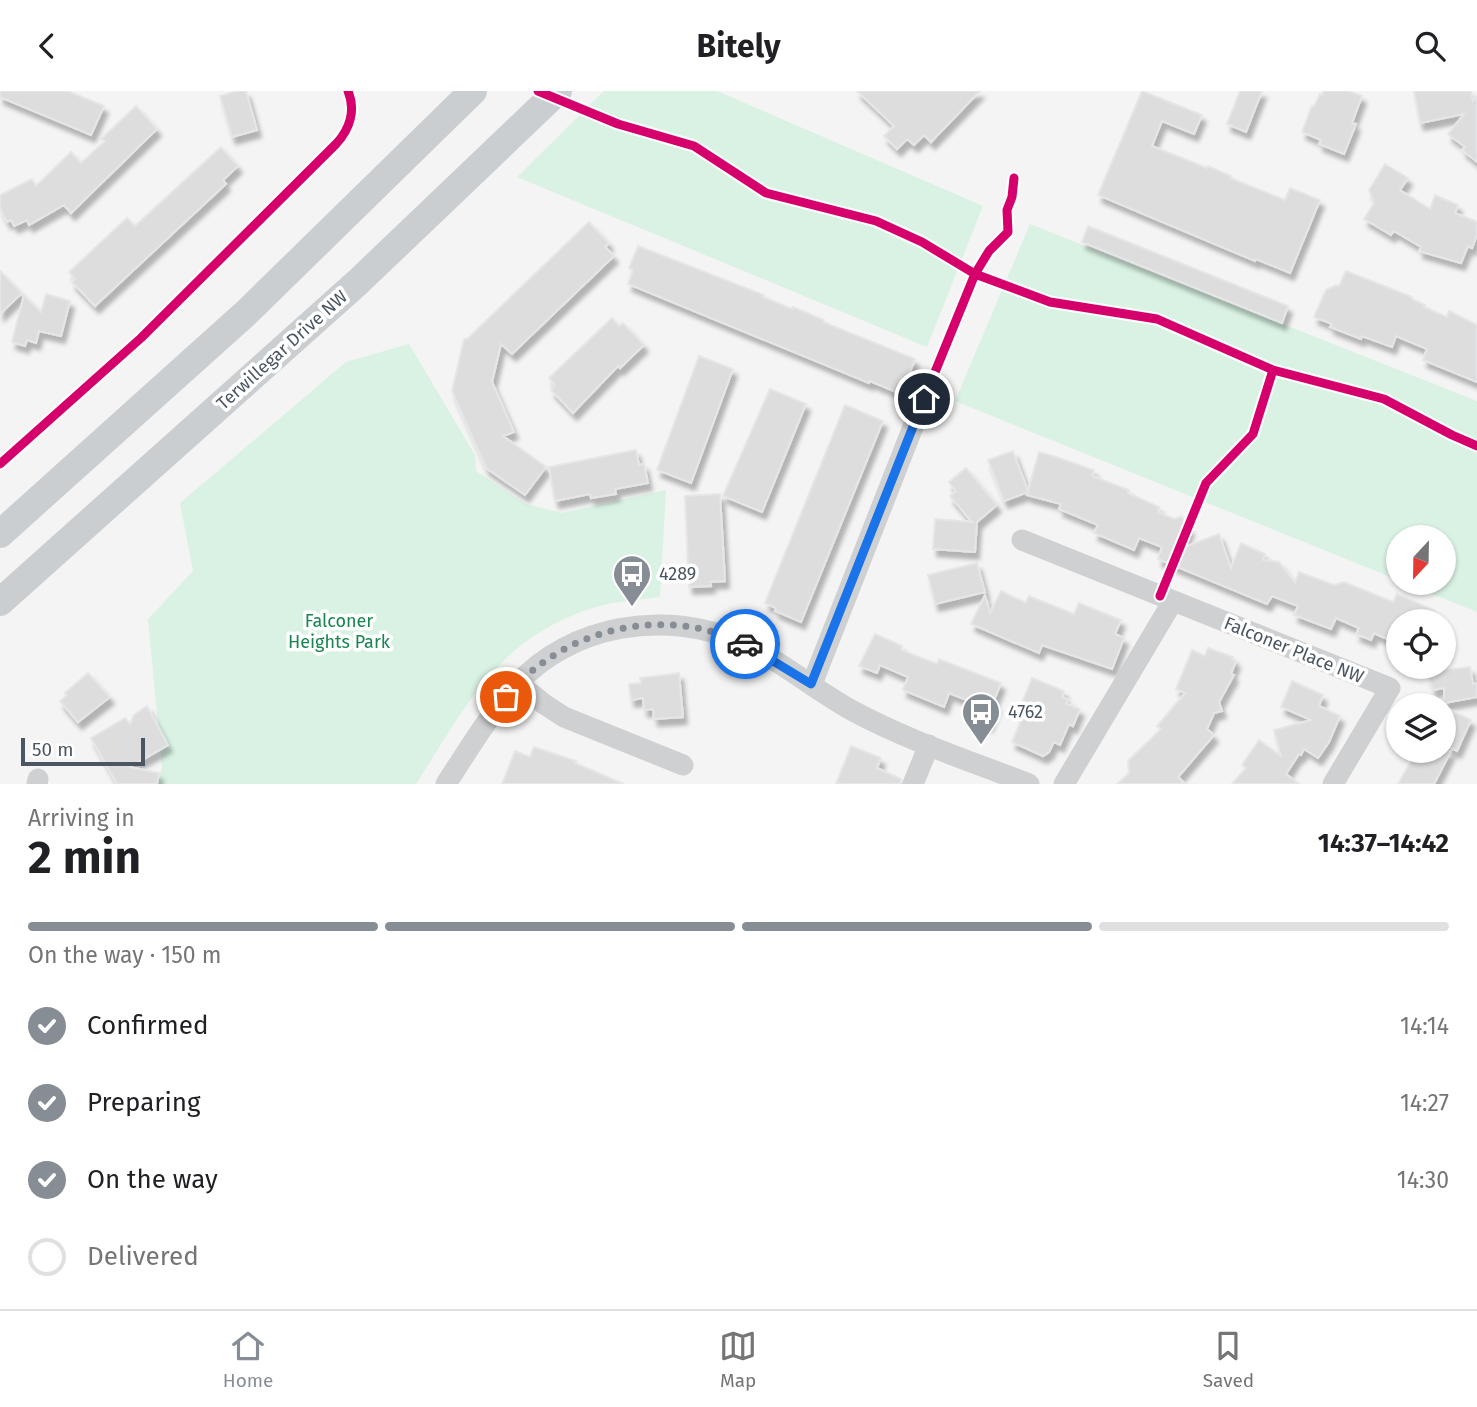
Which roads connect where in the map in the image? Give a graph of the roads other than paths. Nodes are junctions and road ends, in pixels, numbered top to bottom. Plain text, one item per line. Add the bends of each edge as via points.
1 (473, 91) edge
2 (558, 91) edge
3 (924, 399) dead end
4 (0, 534) edge
5 (1021, 540) dead end
6 (1173, 601) junction
7 (0, 602) edge
8 (518, 683) junction
9 (811, 684) junction
10 (929, 744) junction
11 (683, 765) dead end
12 (446, 784) edge
13 (913, 784) edge
14 (1029, 784) edge
15 (1064, 784) edge
16 (1333, 784) edge

1 - 4 main road via 246,313
2 - 7 main road, Terwillegar Drive NW via 358,282
3 - 9 street
5 - 6 street, Falconer Place NW
6 - 15 street
6 - 16 street, Falconer Place NW via 1390,688
8 - 9 street via 568,646 592,636 619,628 679,624 741,642
8 - 11 street via 553,711
8 - 12 street
9 - 10 street via 851,710
10 - 13 street
10 - 14 street

